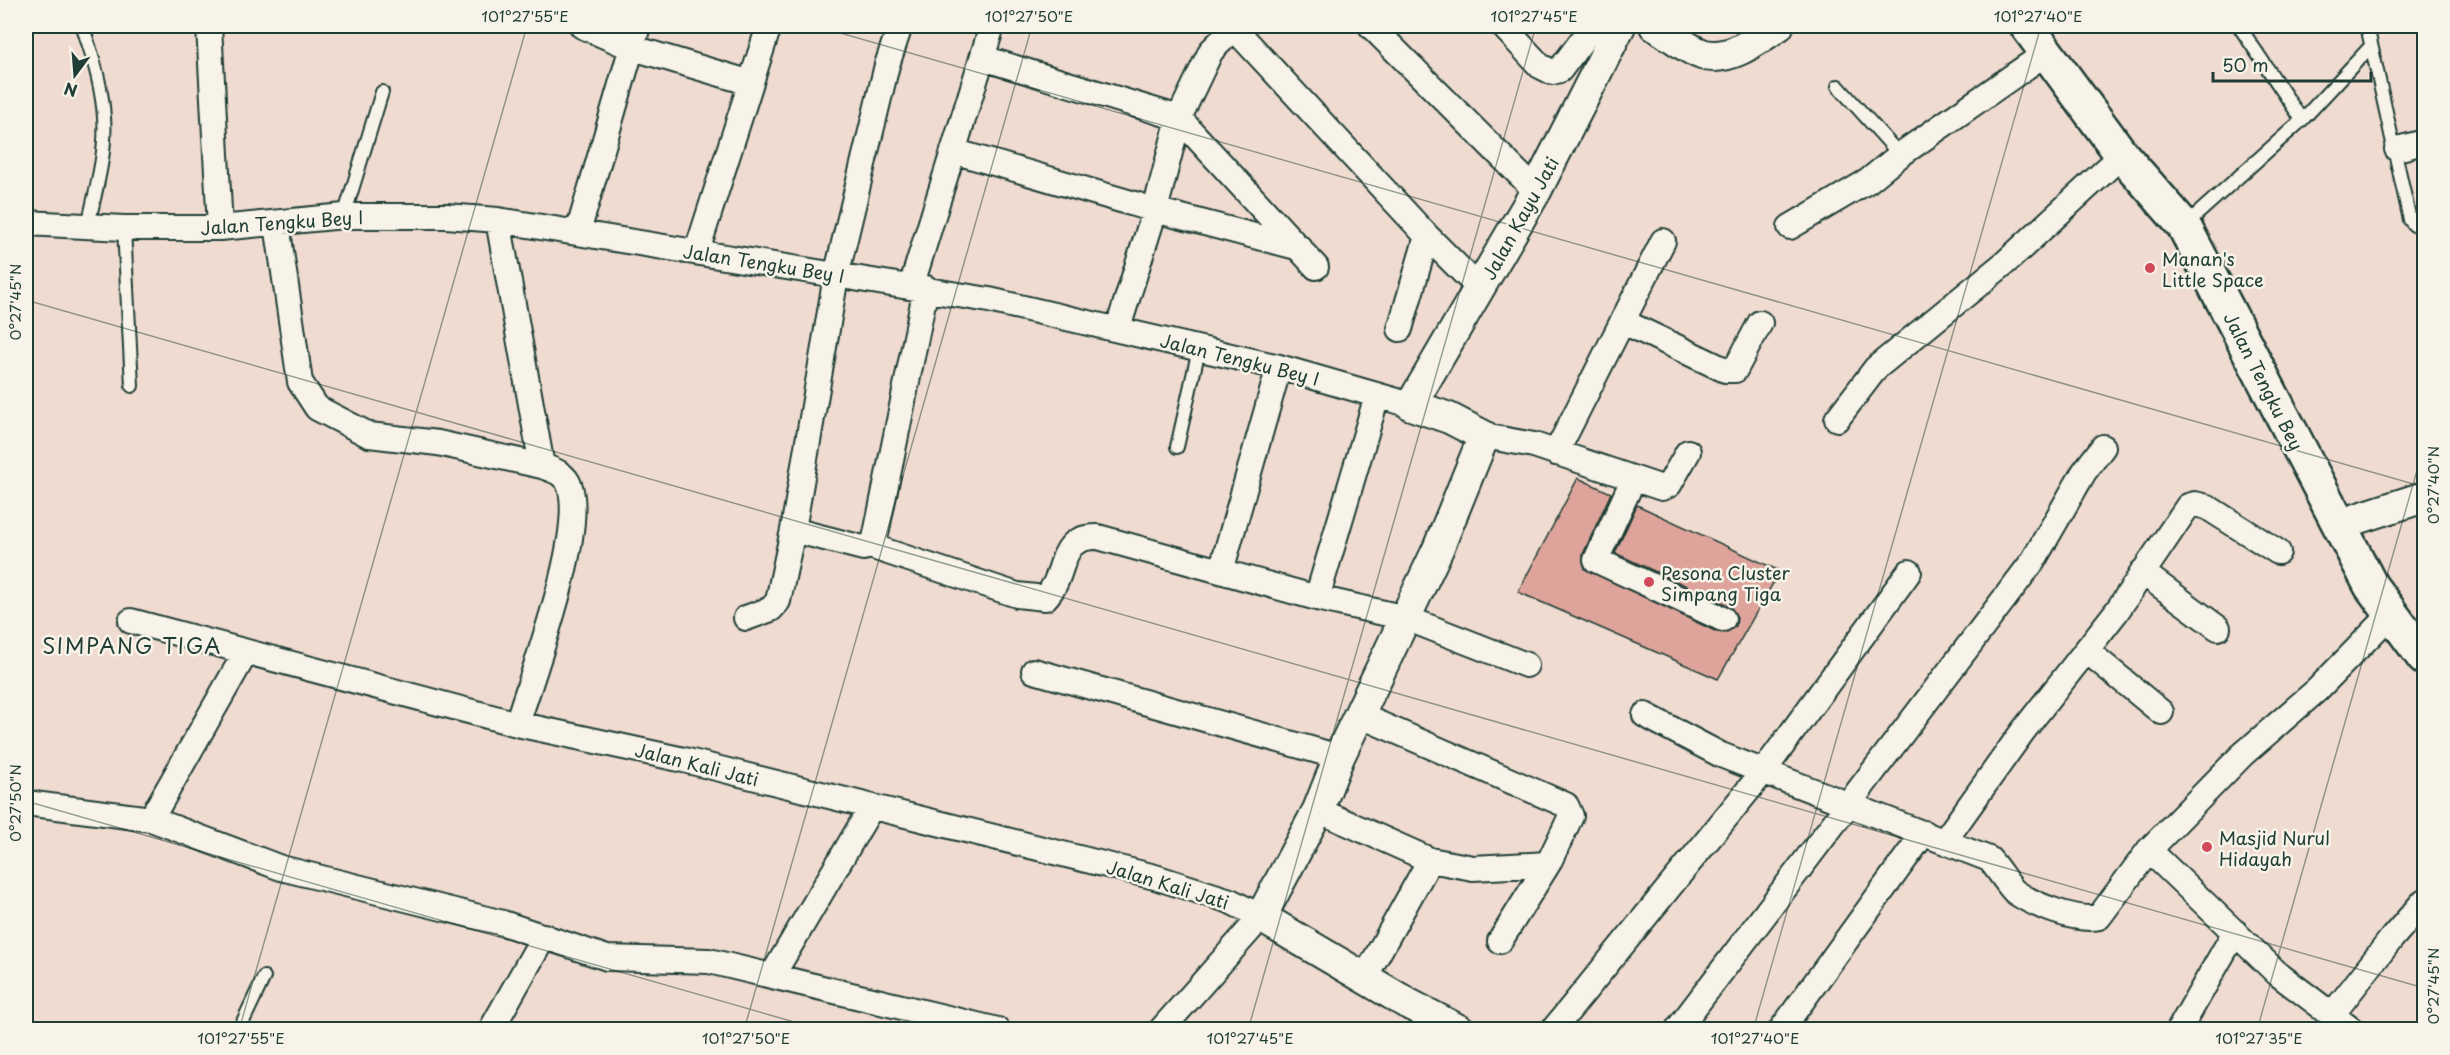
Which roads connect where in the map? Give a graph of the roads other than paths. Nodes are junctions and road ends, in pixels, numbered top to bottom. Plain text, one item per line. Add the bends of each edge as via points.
1 (209, 26) edge
2 (582, 26) edge
3 (769, 26) edge
4 (900, 26) edge
5 (992, 26) edge
6 (1234, 26) edge
7 (1371, 26) edge
8 (1503, 26) edge
9 (1593, 26) edge
10 (1620, 26) edge
11 (1655, 26) edge
12 (1778, 26) edge
13 (2027, 26) edge
14 (2239, 26) edge
15 (2367, 26) edge
16 (83, 28) dead end
17 (634, 36) edge
18 (2371, 46) junction
19 (2046, 53) junction
20 (983, 58) junction
21 (751, 82) junction
22 (1838, 86) dead end
23 (382, 92) dead end
24 (1179, 118) junction
25 (2302, 120) junction
26 (2424, 142) edge
27 (2397, 149) junction
28 (953, 151) junction
29 (1900, 155) junction
30 (2122, 155) junction
31 (1536, 191) junction
32 (1155, 210) junction
33 (344, 216) junction
34 (498, 220) junction
35 (26, 223) edge
36 (277, 224) junction
37 (88, 226) junction
38 (2184, 226) junction
39 (1790, 227) dead end
40 (124, 228) junction
41 (220, 228) junction
42 (2424, 228) edge
43 (578, 232) junction
44 (1427, 236) junction
45 (1664, 241) dead end
46 (1300, 248) junction
47 (697, 251) junction
48 (1316, 267) dead end
49 (836, 276) junction
50 (919, 288) junction
51 (1481, 290) junction
52 (1624, 322) junction
53 (1760, 323) dead end
54 (1118, 328) junction
55 (1400, 329) dead end
56 (1199, 349) junction
57 (1279, 367) junction
58 (132, 386) dead end
59 (1377, 396) junction
60 (1411, 405) junction
61 (1837, 419) dead end
62 (1484, 436) junction
63 (1177, 447) dead end
64 (2103, 447) dead end
65 (1688, 452) dead end
66 (1556, 453) junction
67 (542, 466) junction
68 (1633, 480) junction
69 (2424, 497) edge
70 (2338, 525) junction
71 (793, 530) junction
72 (870, 546) junction
73 (2278, 552) dead end
74 (1221, 571) junction
75 (1909, 572) dead end
76 (2142, 572) junction
77 (1317, 598) junction
78 (2391, 614) junction
79 (746, 618) dead end
80 (1406, 618) junction
81 (1723, 619) dead end
82 (131, 621) dead end
83 (2218, 628) dead end
84 (2087, 651) junction
85 (246, 652) junction
86 (2424, 658) edge
87 (1526, 665) dead end
88 (1034, 671) dead end
89 (2161, 712) dead end
90 (1359, 715) junction
91 (1645, 715) dead end
92 (517, 723) junction
93 (1339, 757) junction
94 (1763, 772) junction
95 (26, 803) edge
96 (1849, 803) junction
97 (871, 808) junction
98 (1318, 810) junction
99 (151, 819) junction
100 (1935, 837) junction
101 (2149, 850) junction
102 (1430, 860) junction
103 (1548, 864) junction
104 (2424, 901) edge
105 (1261, 916) junction
106 (2235, 932) junction
107 (544, 936) junction
108 (1500, 941) dead end
109 (772, 976) junction
110 (264, 977) dead end
111 (1364, 979) junction
112 (2331, 1016) junction
113 (239, 1029) edge
114 (491, 1029) edge
115 (998, 1029) edge
116 (1161, 1029) edge
117 (1459, 1029) edge
118 (1553, 1029) edge
119 (1677, 1029) edge
120 (1781, 1029) edge
121 (2179, 1029) edge
122 (2352, 1029) edge

1 - 41 street
2 - 17 street
3 - 21 street
4 - 49 street
5 - 20 street
6 - 24 street via 1211,51
6 - 44 street
7 - 31 street
8 - 9 street via 1540,66 1552,72 1560,70
10 - 31 street, Jalan Kayu Jati
11 - 12 street via 1703,55 1723,55
13 - 19 main road, Jalan Tengku Bey
14 - 25 lane
15 - 18 lane
16 - 37 lane via 92,52 104,118
17 - 21 street
17 - 43 street
18 - 25 lane
18 - 27 lane
19 - 29 street
19 - 30 main road, Jalan Tengku Bey
20 - 24 street
20 - 28 street
21 - 47 street
22 - 29 lane
23 - 33 lane
24 - 32 street
24 - 46 street
25 - 38 lane
26 - 27 street
27 - 42 lane via 2410,220
28 - 32 street
28 - 50 street
29 - 39 street via 1868,181
30 - 38 main road, Jalan Tengku Bey
30 - 61 street via 2006,262 1876,368
31 - 51 street, Jalan Kayu Jati
32 - 46 street
32 - 54 street
33 - 34 street, Jalan Tengku Bey I
33 - 36 street, Jalan Tengku Bey I
34 - 43 street, Jalan Tengku Bey I
34 - 67 street
35 - 37 street, Jalan Tengku Bey I
36 - 41 street, Jalan Tengku Bey I
36 - 67 street via 300,382 317,408 369,435 438,443
37 - 40 street, Jalan Tengku Bey I
38 - 70 main road, Jalan Tengku Bey
40 - 41 street, Jalan Tengku Bey I
40 - 58 lane
43 - 47 street, Jalan Tengku Bey I
44 - 51 street
44 - 55 street
45 - 52 street
46 - 48 street
47 - 49 street, Jalan Tengku Bey I
49 - 50 street, Jalan Tengku Bey I
49 - 71 street
50 - 54 street, Jalan Tengku Bey I
50 - 72 street via 882,513
51 - 60 street, Jalan Kayu Jati
52 - 53 street via 1725,370 1735,370
52 - 66 street
54 - 56 street, Jalan Tengku Bey I
56 - 57 street, Jalan Tengku Bey I
56 - 63 lane
57 - 59 street, Jalan Tengku Bey I
57 - 74 street
59 - 60 street, Jalan Tengku Bey I
59 - 77 street
60 - 62 street, Jalan Tengku Bey I
62 - 66 street, Jalan Tengku Bey I
62 - 80 street
64 - 96 street via 2084,472 2033,561
65 - 68 street, Jalan Tengku Bey I via 1669,485 1656,487
66 - 68 street, Jalan Tengku Bey I
67 - 92 street via 558,471 570,487 570,527 552,614
68 - 81 street via 1596,560
69 - 70 street
70 - 78 main road, Jalan Tengku Bey
71 - 72 street via 862,548
71 - 79 street via 778,601 771,609
72 - 74 street via 1035,598 1045,598 1052,591 1069,548 1084,537 1098,537
73 - 76 street via 2207,507 2195,504 2179,517
74 - 77 street
75 - 94 street
76 - 83 street
76 - 84 street
77 - 80 street
78 - 86 main road, Jalan Tengku Bey
78 - 101 street via 2317,690 2242,755
80 - 87 street
80 - 90 street
82 - 85 street, Jalan Kali Jati
84 - 89 street
84 - 100 street
85 - 92 street, Jalan Kali Jati
85 - 99 street
88 - 93 street
90 - 93 street
90 - 103 street via 1566,805 1571,816
91 - 94 street
92 - 97 street, Jalan Kali Jati via 684,760
93 - 98 street
94 - 96 street
94 - 118 street
95 - 99 street
96 - 100 street
96 - 119 street
97 - 105 street, Jalan Kali Jati via 1155,877 1230,901
97 - 109 street
98 - 102 street
98 - 105 street
99 - 107 street via 281,868
100 - 101 street via 1989,859 2014,891 2087,920 2099,917
100 - 120 street
101 - 106 street
102 - 103 street via 1473,868
102 - 111 street
103 - 108 street
104 - 112 street
105 - 111 street
105 - 116 street
106 - 112 street via 2278,974
106 - 121 street
107 - 109 street via 607,958 709,961
107 - 114 street
109 - 115 street
110 - 113 lane
111 - 117 street
112 - 122 street

